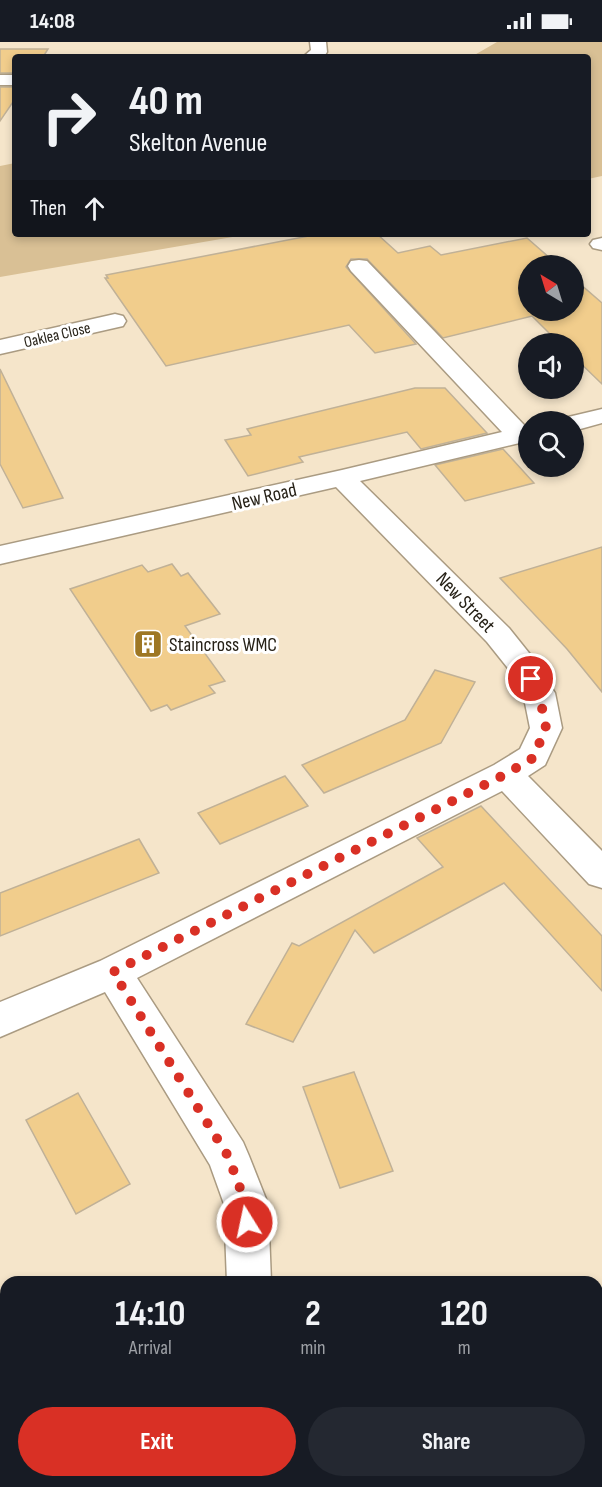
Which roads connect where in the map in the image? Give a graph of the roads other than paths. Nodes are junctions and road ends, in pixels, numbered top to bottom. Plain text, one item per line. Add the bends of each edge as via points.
1 (359, 266) dead end
2 (115, 321) dead end
3 (0, 347) edge
4 (602, 416) edge
5 (584, 420) edge
6 (518, 429) edge
7 (518, 435) edge
8 (342, 478) junction
9 (0, 555) edge
10 (506, 774) junction
11 (602, 874) edge
12 (113, 972) junction
13 (0, 1020) edge
14 (249, 1276) edge

1 - 6 street
2 - 3 street, Oaklea Close
4 - 5 street
7 - 8 street, New Road
8 - 9 street, New Road
8 - 10 street, New Street via 498,636 539,693 546,728 533,758
10 - 11 street
10 - 12 street, New Street
12 - 13 street, New Street
12 - 14 street via 228,1156 246,1204

